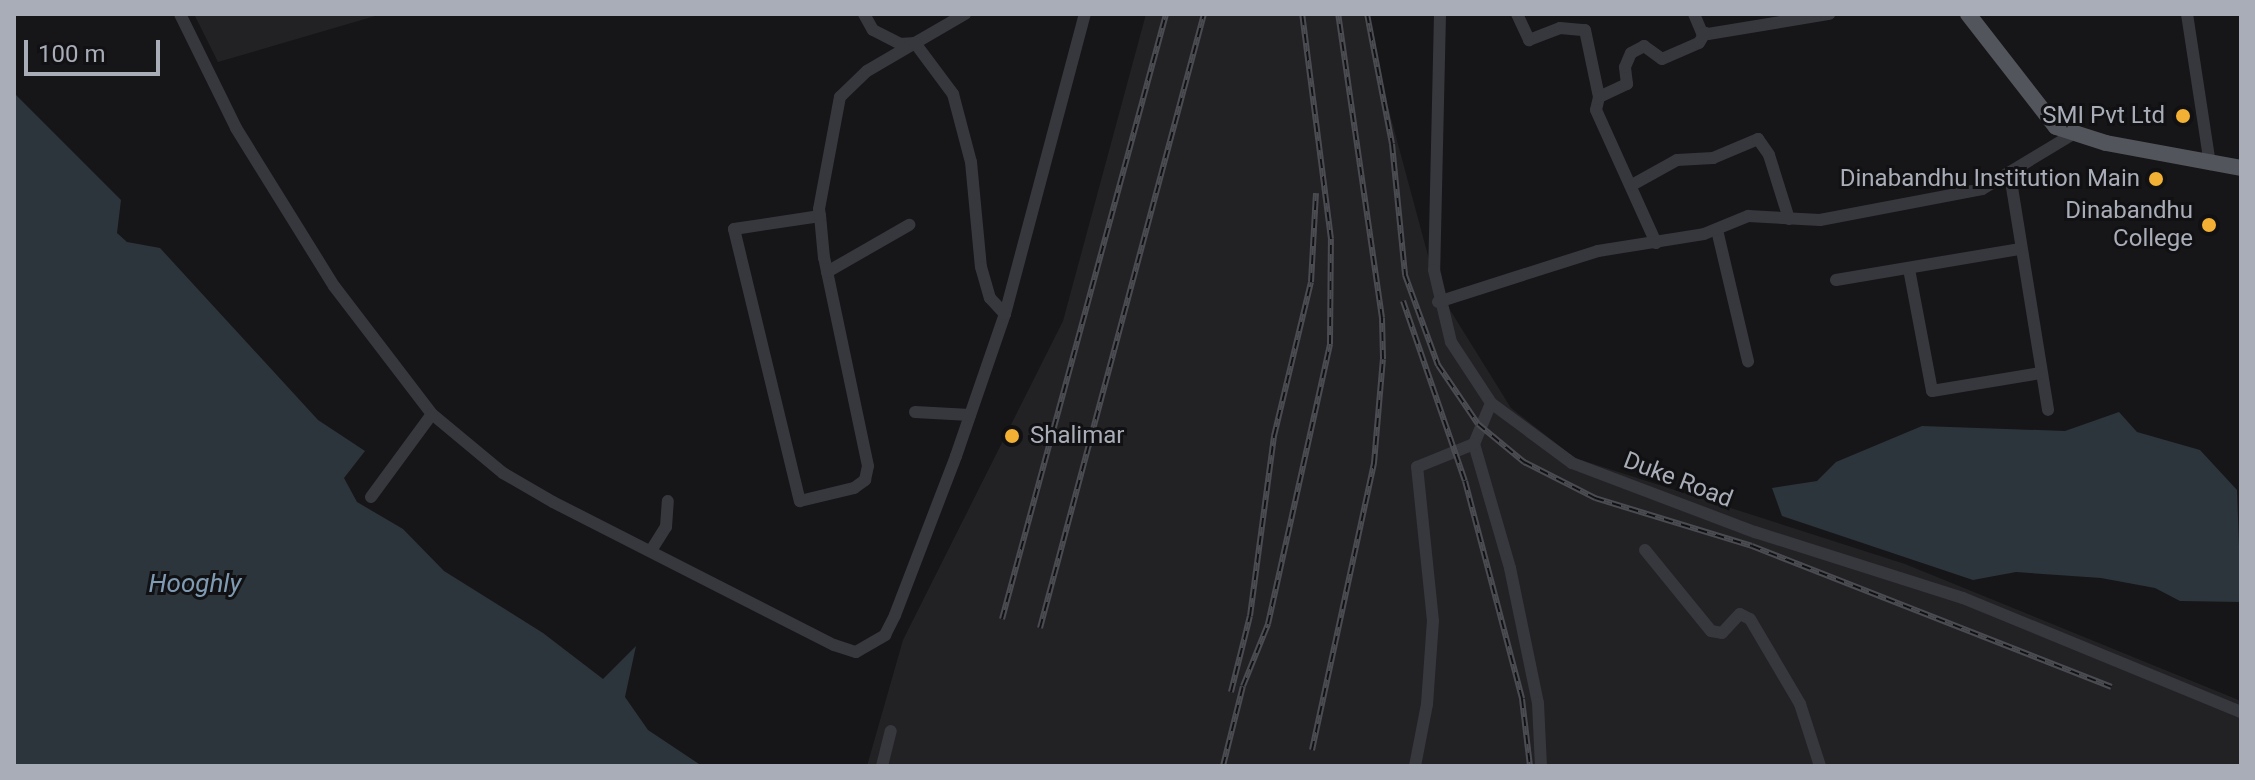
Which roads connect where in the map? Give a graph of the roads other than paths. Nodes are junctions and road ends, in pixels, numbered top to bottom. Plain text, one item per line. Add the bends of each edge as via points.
1 (180, 14) edge
2 (864, 14) edge
3 (965, 14) edge
4 (1085, 14) edge
5 (1440, 14) edge
6 (1517, 14) edge
7 (1694, 14) edge
8 (1829, 14) edge
9 (1968, 14) edge
10 (2187, 14) edge
11 (1769, 19) edge
12 (1705, 33) junction
13 (915, 43) junction
14 (1599, 97) junction
15 (2075, 133) junction
16 (2210, 164) junction
17 (2241, 168) edge
18 (2010, 175) junction
19 (1632, 185) junction
20 (820, 216) junction
21 (1789, 219) junction
22 (909, 225) dead end
23 (1717, 230) junction
24 (1656, 243) junction
25 (2020, 249) junction
26 (1909, 269) junction
27 (827, 272) junction
28 (1836, 280) dead end
29 (1438, 302) junction
30 (1005, 314) junction
31 (1748, 361) dead end
32 (2041, 373) junction
33 (1491, 403) junction
34 (2048, 410) dead end
35 (915, 412) dead end
36 (432, 414) junction
37 (970, 415) junction
38 (1474, 444) junction
39 (371, 497) dead end
40 (668, 501) dead end
41 (652, 549) junction
42 (1645, 550) dead end
43 (2241, 712) edge
44 (891, 731) dead end
45 (882, 766) edge
46 (1415, 766) edge
47 (1541, 766) edge
48 (1820, 766) edge

1 - 36 street via 236,128 334,286
2 - 13 street via 885,38
3 - 13 street
4 - 30 street
5 - 29 street, Duke Road via 1434,270
6 - 14 street via 1529,40 1560,28 1585,30
7 - 12 street
8 - 11 street
9 - 15 main road via 2056,127
10 - 16 street
11 - 12 street
12 - 14 street via 1699,43 1662,59 1644,46 1631,53 1625,67 1627,84
13 - 20 street via 867,71 840,97 822,173
13 - 30 street via 956,105 971,162 981,267 990,298
14 - 19 street via 1596,110
15 - 16 main road
15 - 18 street
16 - 17 main road
18 - 21 street via 1982,189 1898,207
18 - 25 street
19 - 21 street via 1677,160 1713,158 1758,139 1769,155
19 - 24 street
20 - 27 street
20 - 27 street via 734,229 800,501 854,488 865,480 868,466
21 - 23 street via 1748,216
22 - 27 street
23 - 24 street
23 - 31 street
24 - 29 street via 1598,251
25 - 26 street
25 - 32 street
26 - 28 street
26 - 32 street via 1932,391
29 - 33 street, Duke Road via 1451,342
30 - 37 street
32 - 34 street
33 - 38 street
33 - 43 street, Duke Road via 1572,463 1755,532 1963,598
35 - 37 street
36 - 39 street
36 - 41 street via 503,473
37 - 41 street via 895,615 885,635 869,648 856,652 834,645
38 - 46 street via 1417,467 1433,621 1427,704
38 - 47 street via 1510,568 1538,703
40 - 41 street via 666,527
42 - 48 street via 1711,631 1722,633 1740,614 1750,619 1800,704
44 - 45 street

